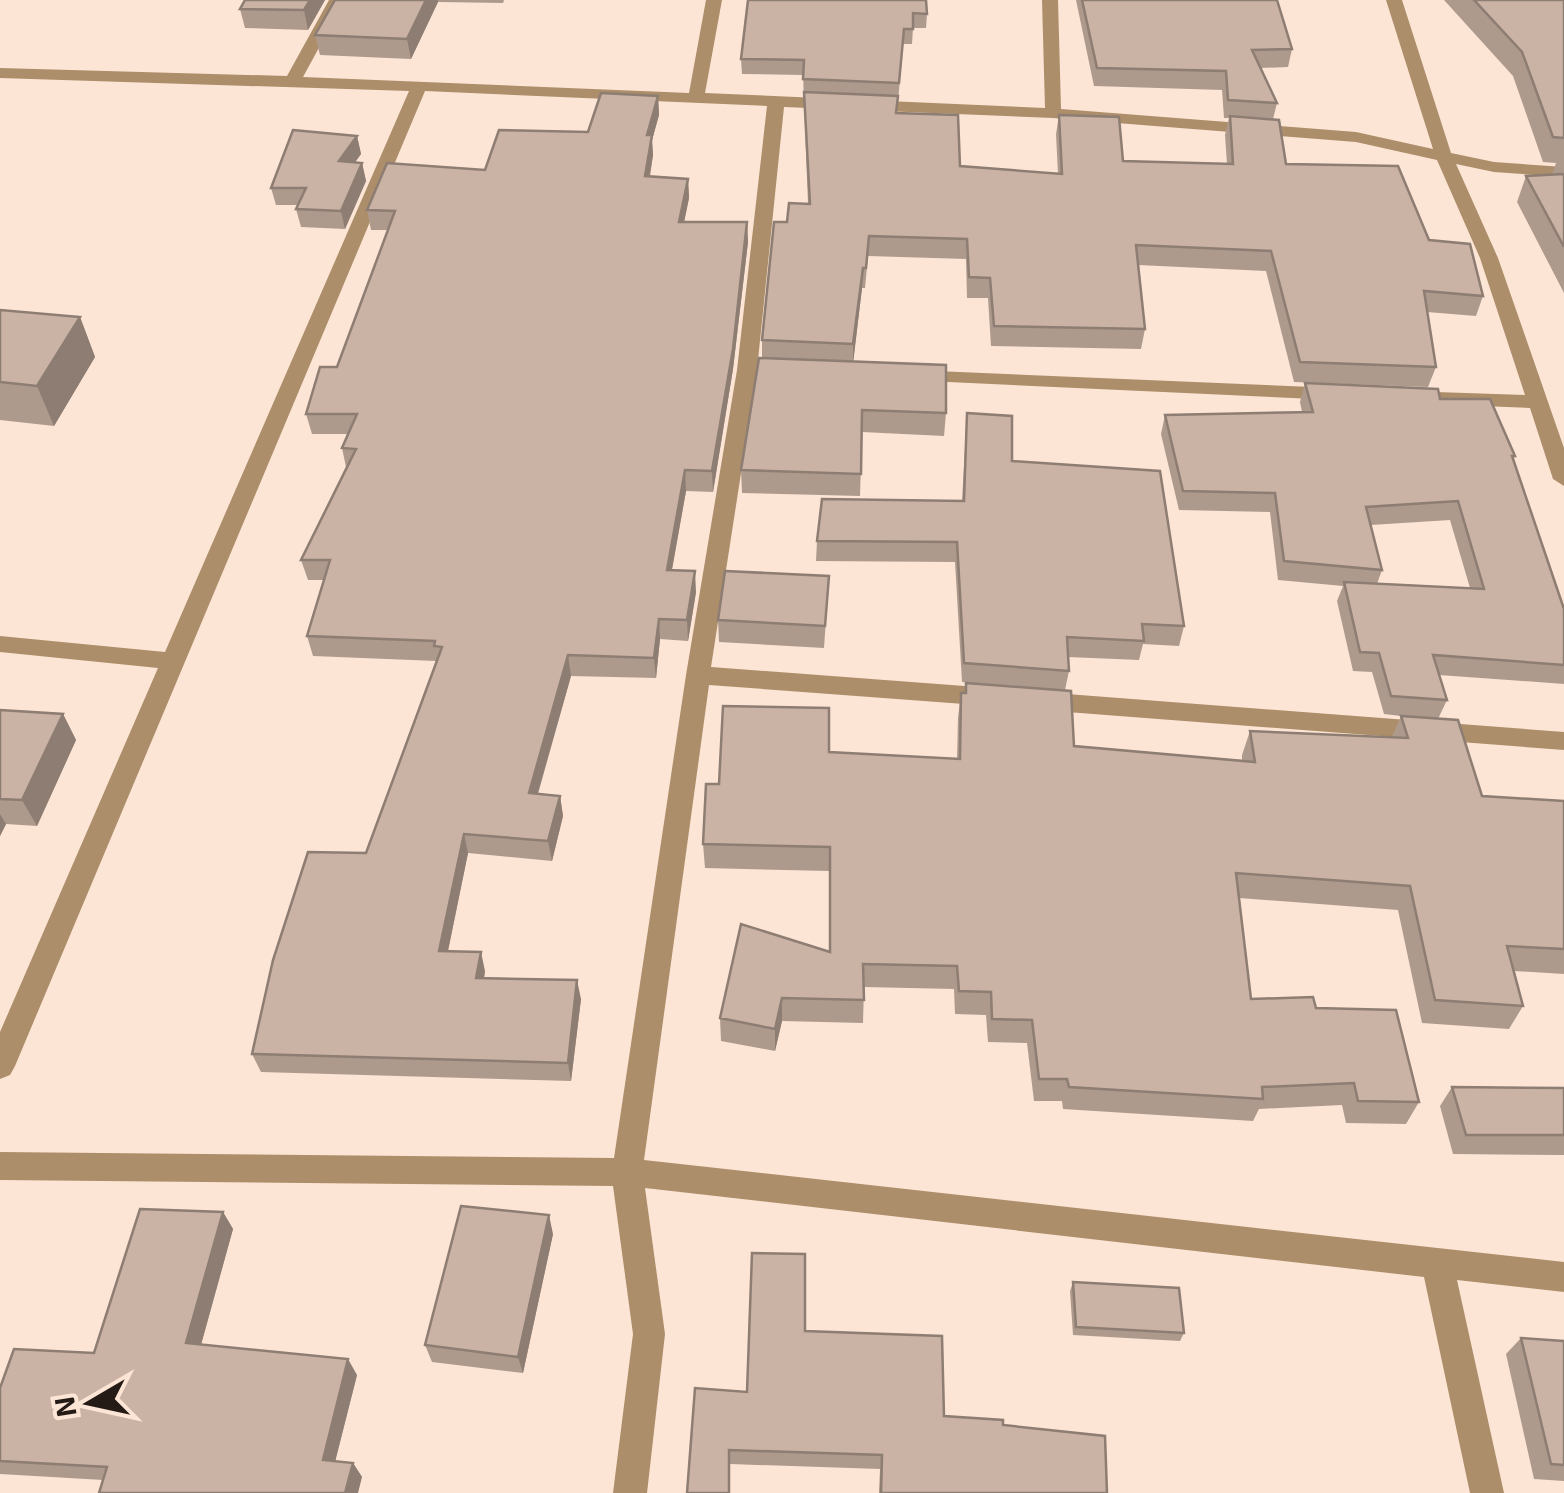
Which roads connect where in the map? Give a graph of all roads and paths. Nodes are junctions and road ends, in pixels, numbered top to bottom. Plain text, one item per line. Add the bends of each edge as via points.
1 (337, 0) edge
2 (714, 0) edge
3 (1050, 0) edge
4 (1394, 0) edge
5 (0, 73) edge
6 (292, 81) junction
7 (418, 88) junction
8 (696, 99) junction
9 (776, 102) junction
10 (1054, 113) junction
11 (1443, 153) junction
12 (1564, 172) edge
13 (881, 375) edge
14 (1538, 402) junction
15 (1564, 479) edge
16 (0, 644) edge
17 (173, 661) junction
18 (698, 674) junction
19 (1564, 741) edge
20 (0, 1066) edge
21 (0, 1166) edge
22 (627, 1172) junction
23 (1437, 1262) junction
24 (1564, 1276) edge
25 (630, 1493) edge
26 (1487, 1493) edge

1 - 6 street
2 - 8 street
3 - 10 street
4 - 11 street
5 - 6 street
6 - 7 street
7 - 8 street
7 - 17 street
8 - 9 street
9 - 10 street
9 - 18 street via 756,370
10 - 11 street via 1356,137
11 - 12 street
11 - 14 street via 1489,258
13 - 14 street
14 - 15 street
16 - 17 street
17 - 20 street
18 - 19 street
18 - 22 street
21 - 22 street
22 - 23 street
22 - 25 street via 649,1334
23 - 24 street
23 - 26 street

